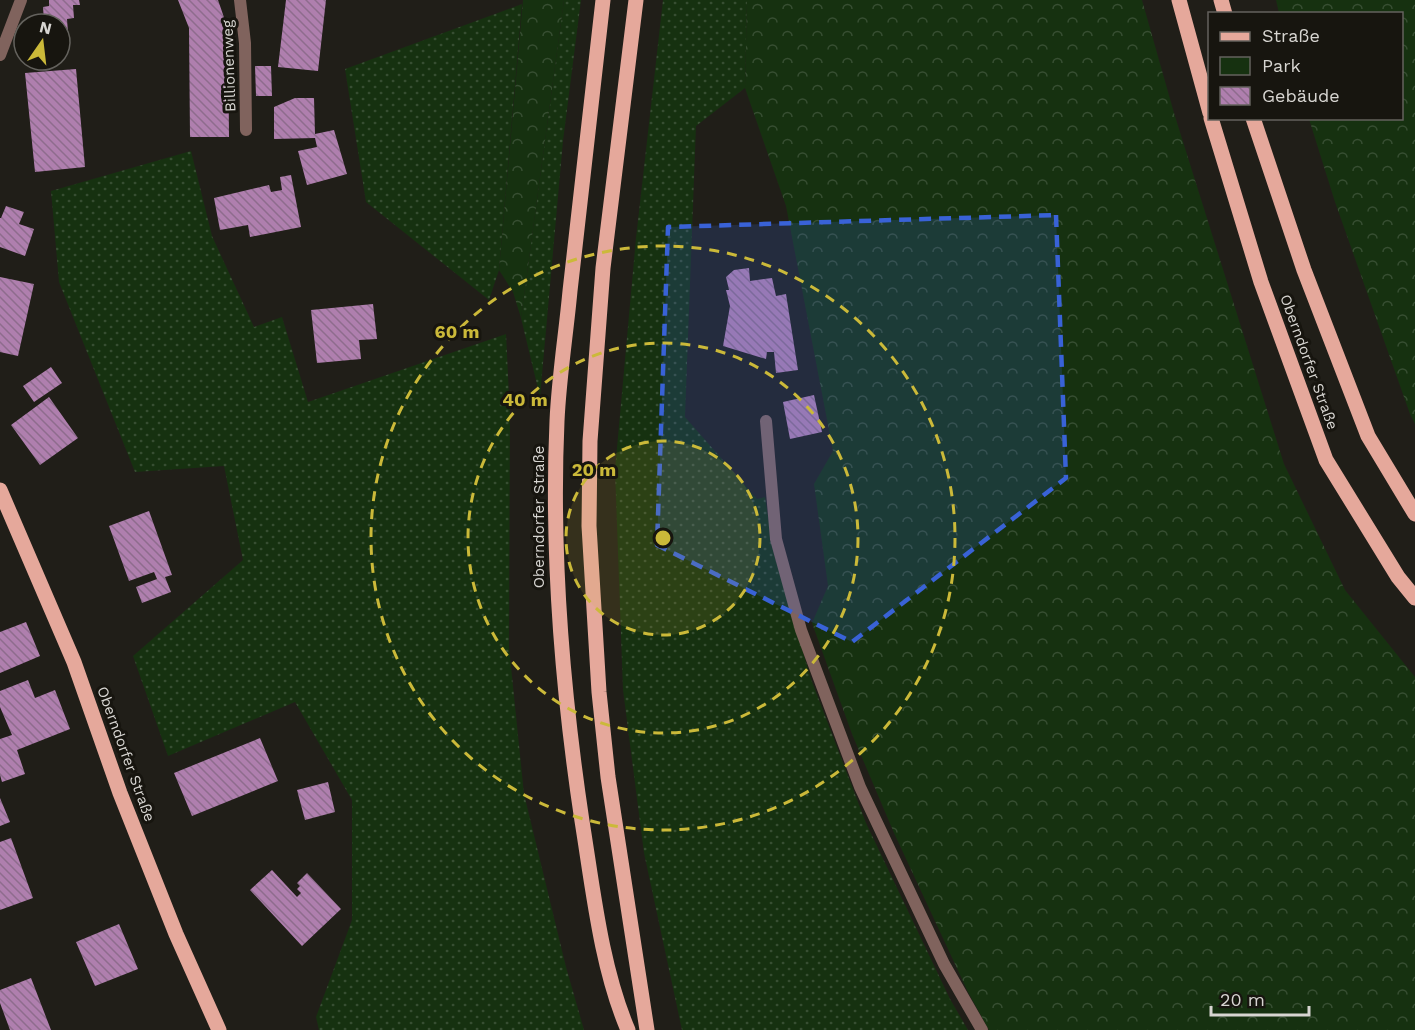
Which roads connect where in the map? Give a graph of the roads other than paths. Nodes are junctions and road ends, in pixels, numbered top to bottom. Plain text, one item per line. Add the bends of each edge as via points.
1 (21, 0) edge
2 (240, 0) edge
3 (603, 0) edge
4 (636, 0) edge
5 (1179, 0) edge
6 (0, 55) edge
7 (1208, 109) edge
8 (1212, 120) edge
9 (1254, 120) edge
10 (246, 130) dead end
11 (766, 421) dead end
12 (0, 490) edge
13 (1415, 514) edge
14 (1415, 598) edge
15 (219, 1030) edge
16 (628, 1030) edge
17 (647, 1030) edge
18 (982, 1030) edge

1 - 6 street
2 - 10 street, Billionenweg
3 - 16 main road, Oberndorfer Straße via 557,418 555,519 558,613 575,772 596,908 618,1006
4 - 17 main road via 603,268 590,441 589,526 608,777
5 - 7 main road
8 - 14 main road, Oberndorfer Straße via 1261,282 1326,460
9 - 13 main road, Oberndorfer Straße via 1304,270 1368,436
11 - 18 street via 776,539 801,630 860,787 944,964
12 - 15 main road, Oberndorfer Straße via 74,662 120,793

